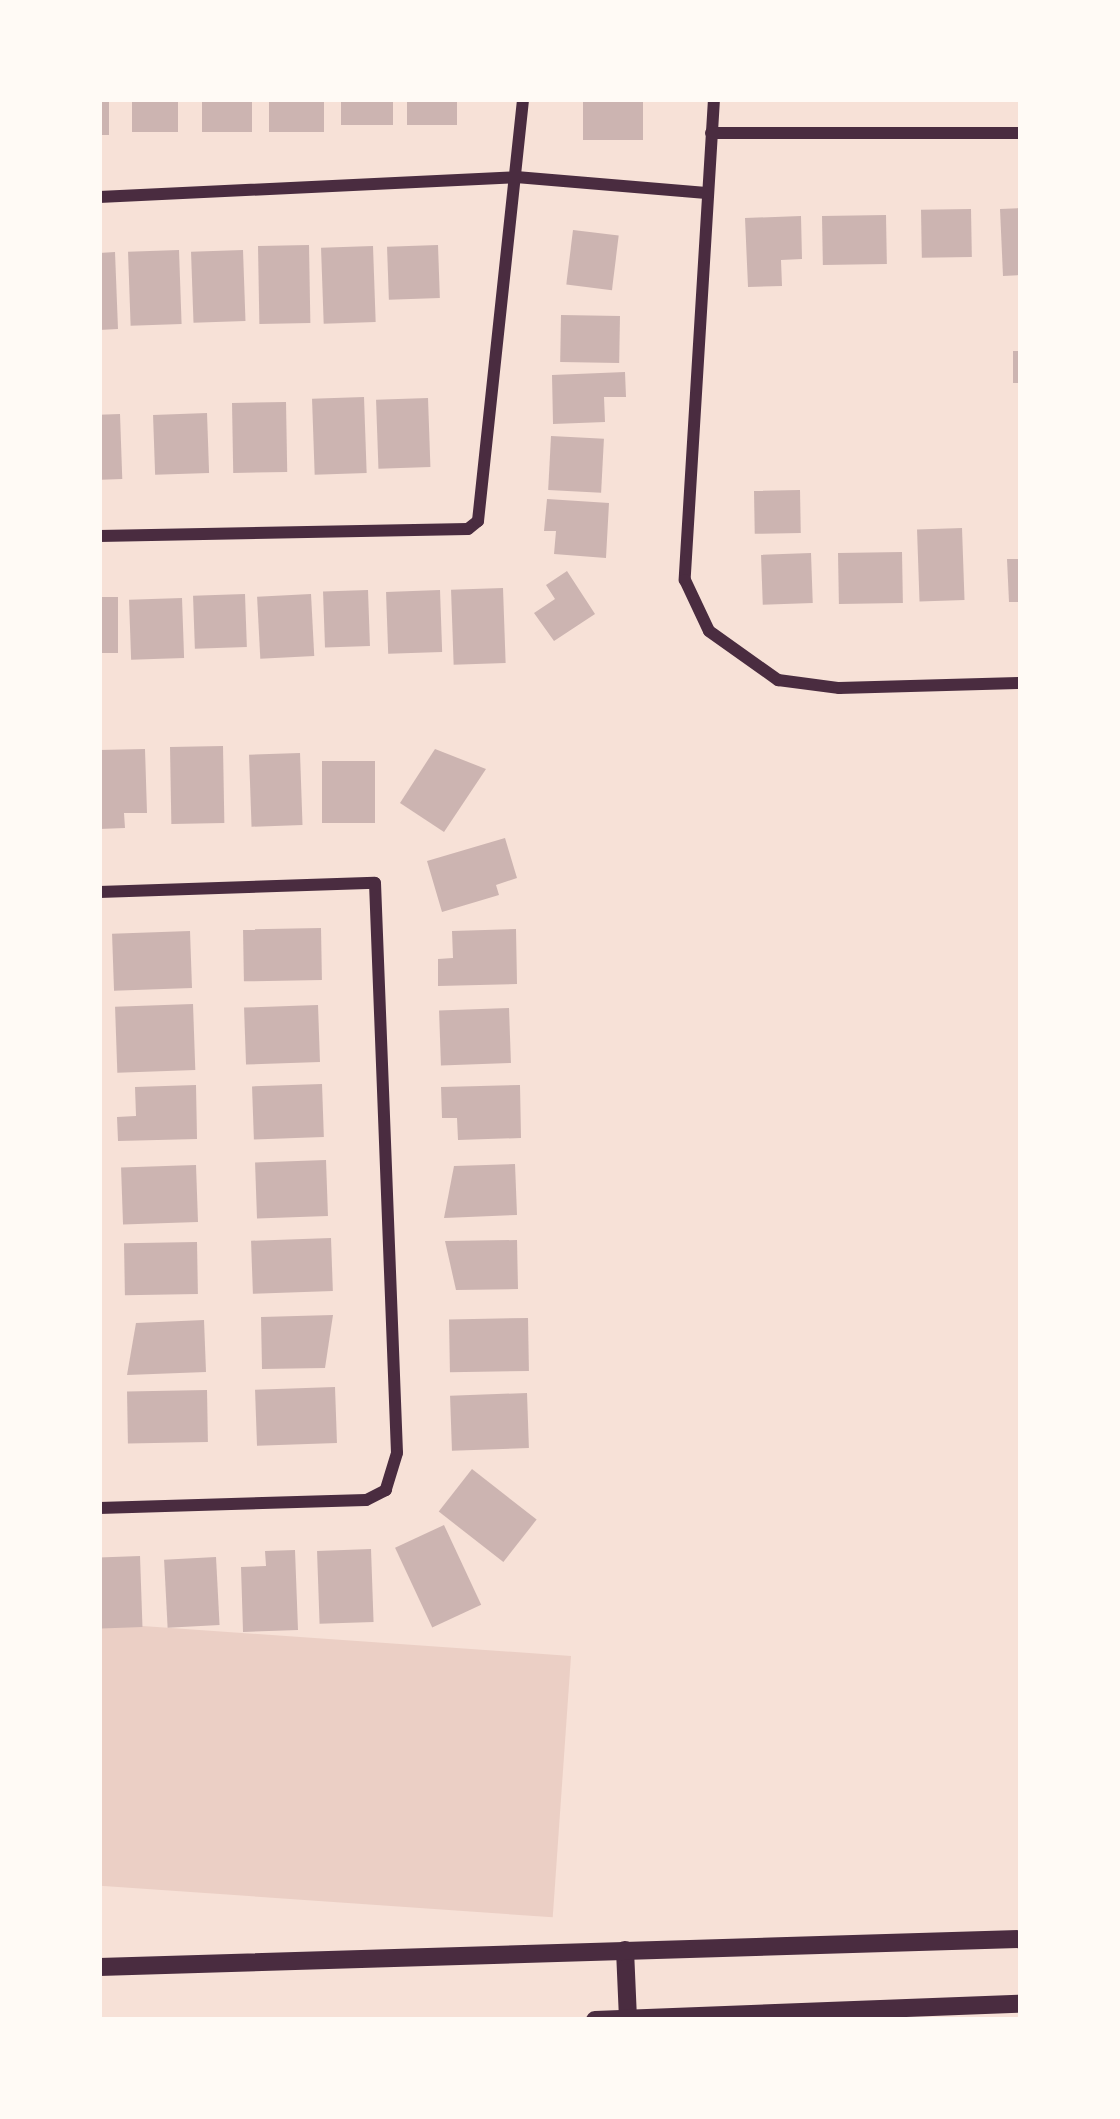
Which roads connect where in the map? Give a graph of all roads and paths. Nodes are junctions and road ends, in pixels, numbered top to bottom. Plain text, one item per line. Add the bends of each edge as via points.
1 (523, 99) edge
2 (714, 99) edge
3 (711, 133) junction
4 (1021, 133) edge
5 (516, 177) junction
6 (706, 194) junction
7 (99, 196) edge
8 (99, 536) edge
9 (1021, 682) edge
10 (99, 892) edge
11 (99, 1508) edge
12 (1021, 1939) edge
13 (625, 1950) junction
14 (99, 1967) edge
15 (1021, 2004) edge
16 (628, 2019) edge
17 (595, 2020) edge

1 - 5 street
2 - 3 street
3 - 4 street
3 - 6 street
5 - 6 street
5 - 7 street
5 - 8 street via 478,520 468,529
6 - 9 street via 685,580 709,631 778,680 839,688
10 - 11 street via 375,883 397,1453 386,1490 366,1500
12 - 13 main road
13 - 14 main road
13 - 16 main road
15 - 16 main road
16 - 17 main road

